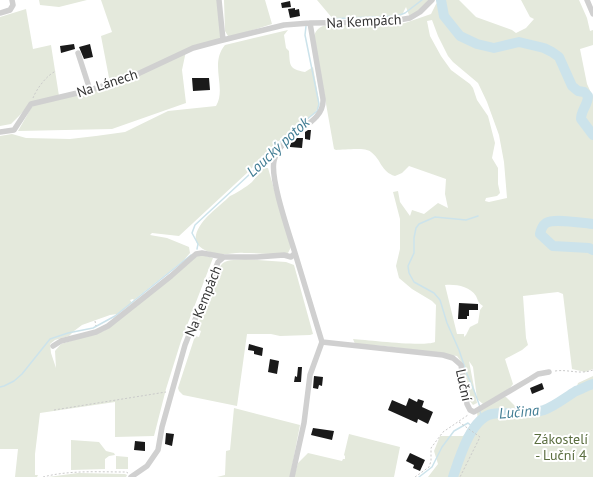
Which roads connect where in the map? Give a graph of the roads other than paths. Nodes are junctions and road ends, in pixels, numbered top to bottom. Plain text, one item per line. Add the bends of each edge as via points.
1 (12, 0) edge
2 (219, 0) edge
3 (432, 0) edge
4 (587, 0) edge
5 (0, 13) edge
6 (593, 14) edge
7 (310, 23) junction
8 (223, 40) junction
9 (78, 53) dead end
10 (90, 90) junction
11 (0, 132) edge
12 (295, 253) junction
13 (224, 257) junction
14 (322, 342) junction
15 (53, 346) dead end
16 (549, 372) road end
17 (130, 476) edge
18 (292, 477) edge

1 - 5 street via 10,10
2 - 8 street
3 - 7 street, Na Kempách via 410,18 388,22
4 - 6 street
7 - 8 street, Na Lánech via 284,25
7 - 12 street, Na Kempách via 323,98 322,109 311,122 286,140 277,153 273,171
8 - 10 street, Na Lánech via 193,48 129,78
9 - 10 street
10 - 11 street, Na Lánech via 31,104 14,130
12 - 13 street, Na Kempách via 291,257
12 - 14 street
13 - 15 street via 196,254 108,326
13 - 17 street, Na Kempách via 218,262 185,345 162,426 158,450 147,466
14 - 16 street, Luční via 443,354 453,358 461,365 467,404 474,412 538,374
14 - 18 street via 310,375 304,423

